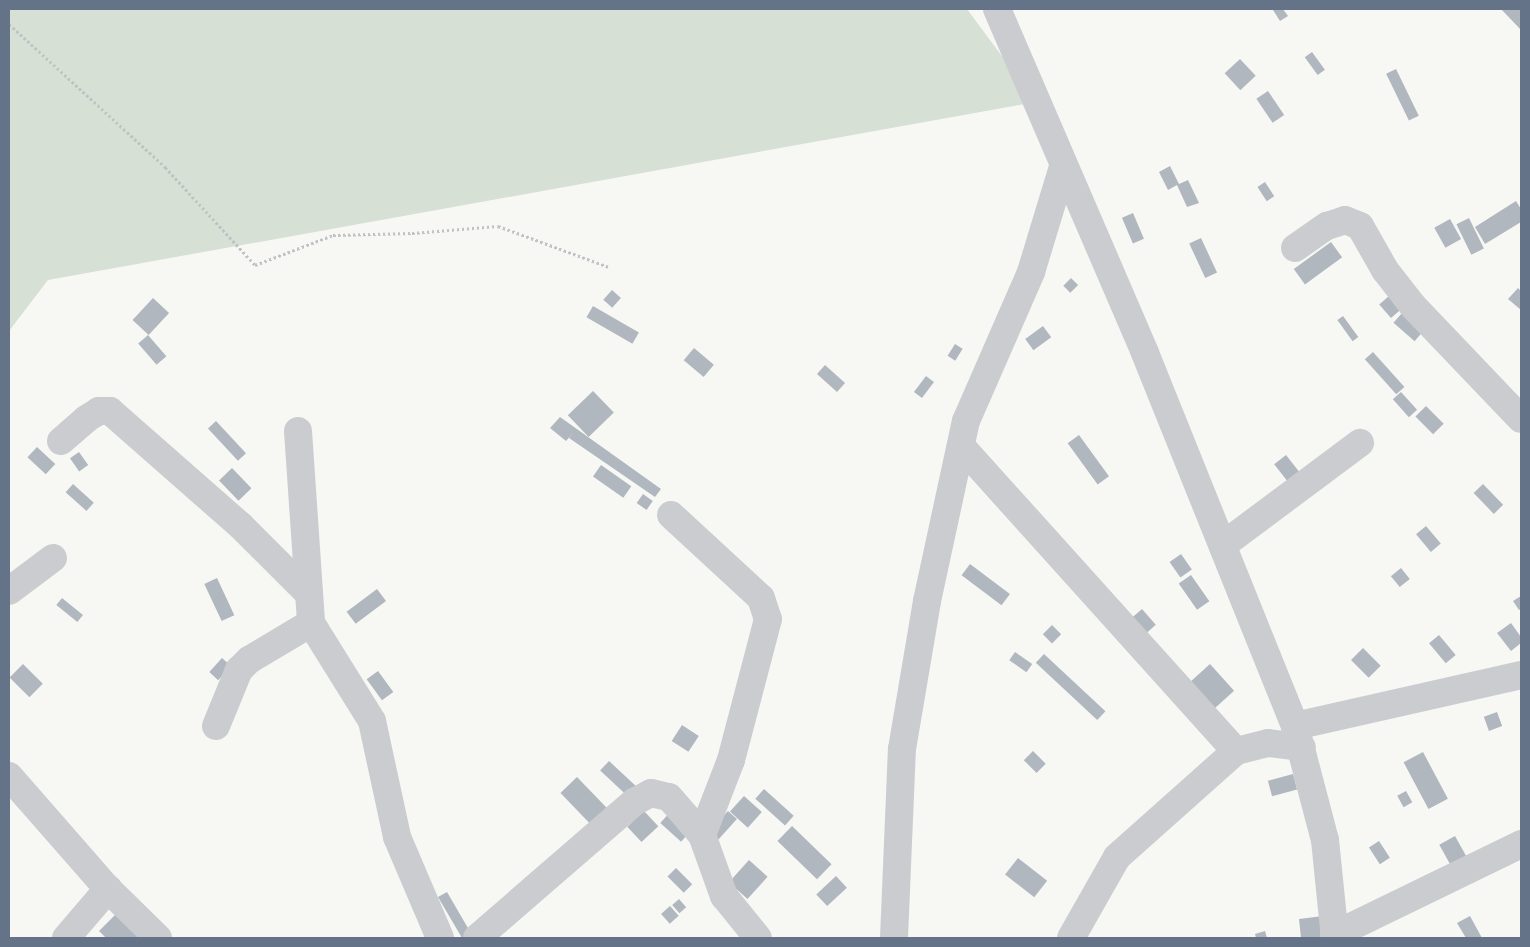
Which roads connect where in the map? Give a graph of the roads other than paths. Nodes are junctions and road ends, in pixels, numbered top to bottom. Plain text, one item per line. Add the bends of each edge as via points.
1 (997, 9) edge
2 (1063, 167) junction
3 (1295, 248) dead end
4 (1521, 419) edge
5 (298, 431) dead end
6 (61, 441) dead end
7 (1360, 443) dead end
8 (961, 446) junction
9 (671, 514) dead end
10 (1223, 545) junction
11 (53, 558) dead end
12 (9, 591) edge
13 (309, 594) junction
14 (311, 623) junction
15 (1521, 675) edge
16 (216, 726) dead end
17 (1299, 736) junction
18 (1236, 751) junction
19 (9, 776) edge
20 (702, 835) junction
21 (1521, 844) edge
22 (108, 890) junction
23 (1334, 937) edge
24 (66, 938) edge
25 (158, 938) edge
26 (440, 938) edge
27 (476, 938) edge
28 (758, 938) edge
29 (894, 938) edge
30 (1071, 938) edge

1 - 2 street
2 - 8 street via 1031,272 966,420
2 - 10 street via 1145,353
3 - 4 street via 1327,226 1345,220 1360,226 1385,270 1413,306
5 - 13 street
6 - 13 street via 99,411 110,411 242,526
7 - 10 street
8 - 18 street
8 - 29 street via 927,600 902,749
9 - 20 street via 754,591 768,619 731,760
10 - 17 street
11 - 12 street
13 - 14 street
14 - 16 street via 256,655 239,670
14 - 26 street via 372,721 397,837
15 - 17 street
17 - 18 street
17 - 23 street via 1324,840
18 - 30 street via 1117,858
19 - 22 street
20 - 27 street via 669,797 651,793 634,802
20 - 28 street via 724,896
21 - 23 street
22 - 24 street
22 - 25 street

